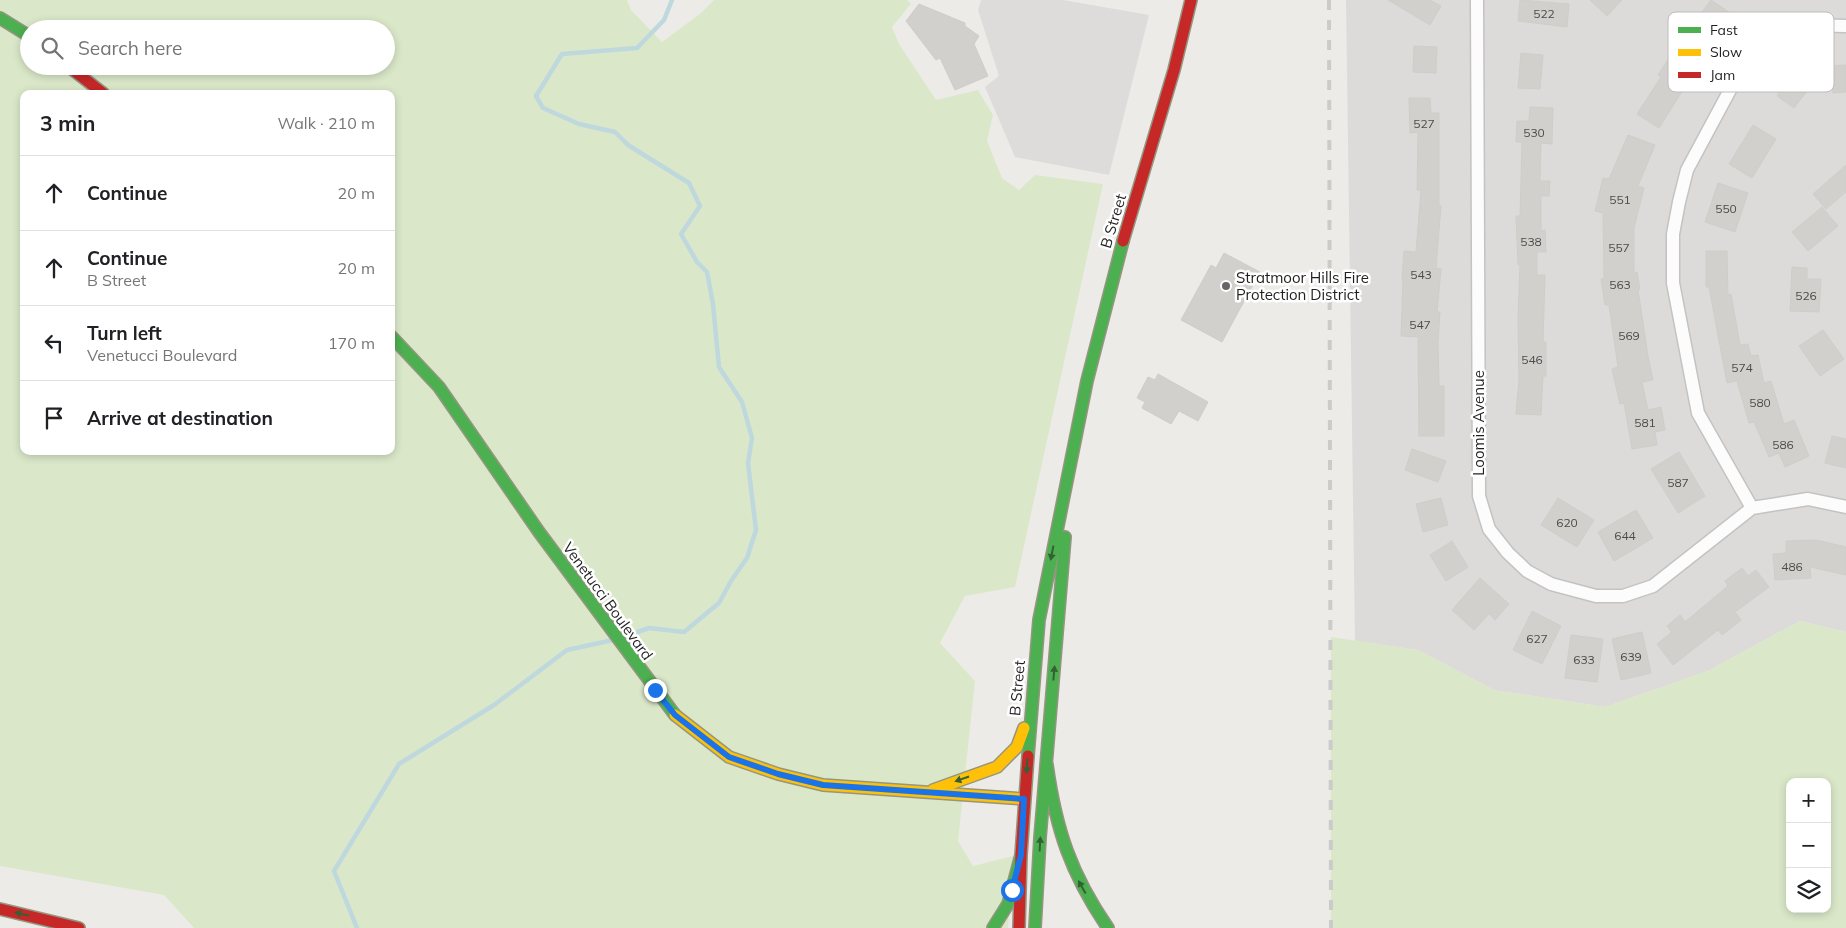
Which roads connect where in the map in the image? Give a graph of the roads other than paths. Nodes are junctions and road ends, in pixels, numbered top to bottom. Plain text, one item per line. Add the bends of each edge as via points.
1 (1191, 0) edge
2 (1477, 0) edge
3 (0, 18) edge
4 (20, 30) edge
5 (6, 35) dead end
6 (20, 42) edge
7 (80, 75) edge
8 (99, 90) edge
9 (1729, 92) edge
10 (395, 340) edge
11 (1072, 454) junction
12 (1846, 507) edge
13 (1752, 508) junction
14 (1030, 713) junction
15 (1046, 765) junction
16 (928, 792) junction
17 (1024, 799) junction
18 (1021, 855) junction
19 (0, 909) edge
20 (79, 928) edge
21 (994, 928) edge
22 (1019, 928) edge
23 (1035, 928) edge
24 (1108, 928) edge

1 - 11 main road, B Street via 1174,70 1115,267
2 - 13 street, Loomis Avenue via 1479,496 1489,529 1527,571 1551,584 1596,596 1623,596 1653,586
3 - 4 main road
5 - 6 main road
7 - 8 main road
9 - 13 street via 1687,170 1673,234 1673,283 1698,413
10 - 16 main road, Venetucci Boulevard via 439,387 539,532 675,715 729,757 778,774 823,785
11 -> 14 main road, B Street via 1039,620
15 -> 11 main road, B Street
12 - 13 street via 1808,499
14 -> 16 main road, Venetucci Boulevard via 1017,747 996,767
14 -> 17 main road, B Street
23 -> 15 main road, B Street
24 -> 15 main road via 1084,893 1064,848 1052,806
16 - 17 main road, Venetucci Boulevard
17 - 18 main road, B Street
18 - 21 main road via 1008,904
18 - 22 main road, B Street
20 -> 19 main road

